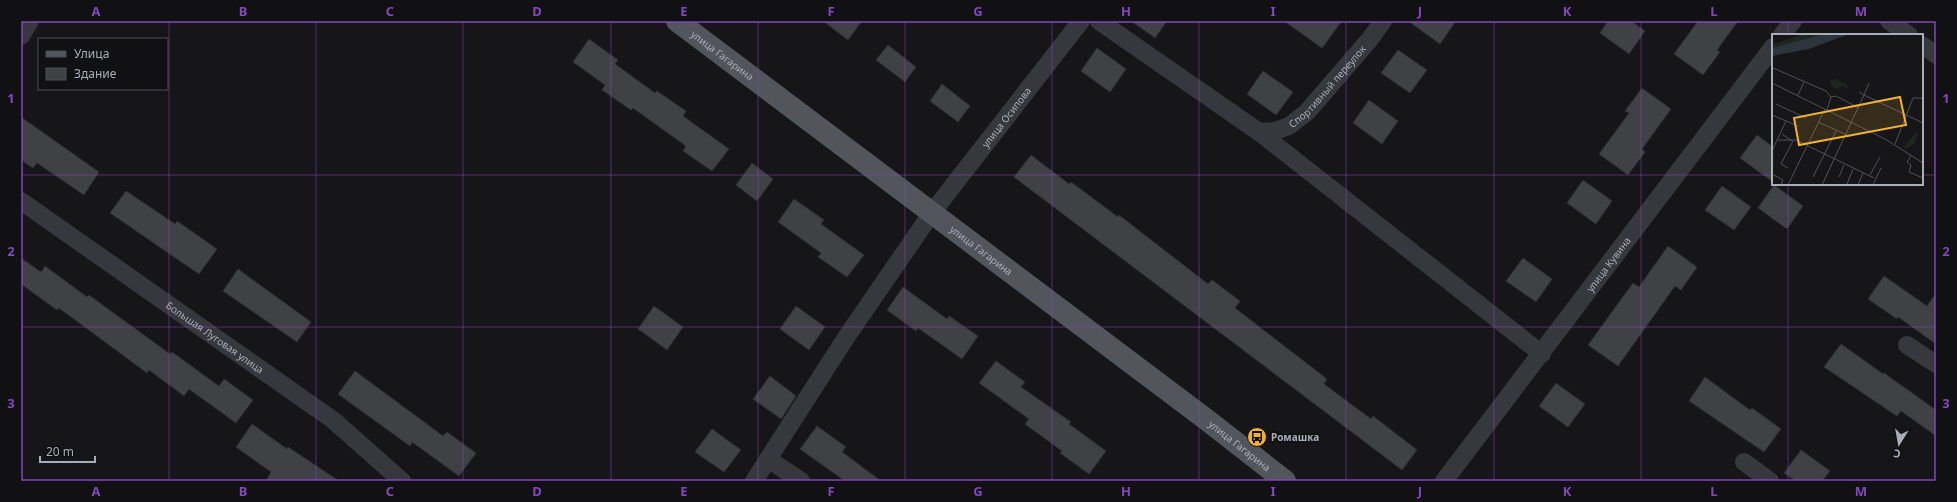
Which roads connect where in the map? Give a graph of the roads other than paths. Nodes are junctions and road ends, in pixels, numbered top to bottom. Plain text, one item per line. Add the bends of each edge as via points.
1 (30, 21) edge
2 (677, 21) edge
3 (1081, 21) edge
4 (1099, 21) edge
5 (1383, 21) edge
6 (1792, 21) edge
7 (1889, 21) edge
8 (1783, 34) edge
9 (1908, 34) edge
10 (21, 36) edge
11 (1923, 46) edge
12 (1772, 48) edge
13 (1936, 55) edge
14 (1259, 132) junction
15 (21, 201) edge
16 (931, 214) junction
17 (1907, 345) dead end
18 (1542, 354) junction
19 (1936, 364) edge
20 (768, 459) junction
21 (1744, 462) dead end
22 (402, 481) edge
23 (754, 481) edge
24 (801, 481) edge
25 (1285, 481) edge
26 (1444, 481) edge
27 (1770, 481) edge

1 - 10 street
2 - 16 main road, улица Гагарина
3 - 16 street, улица Осипова
4 - 14 street
5 - 14 street, Спортивный переулок via 1307,112 1289,126 1275,132
6 - 8 street
7 - 9 street
11 - 13 street
12 - 18 street, улица Кувина
14 - 18 street
15 - 22 street, Большая Луговая улица via 333,420
16 - 20 street, улица Осипова via 845,339
16 - 25 main road, улица Гагарина
17 - 19 street
18 - 26 street, улица Кувина
20 - 23 street, улица Осипова
20 - 24 street
21 - 27 street

